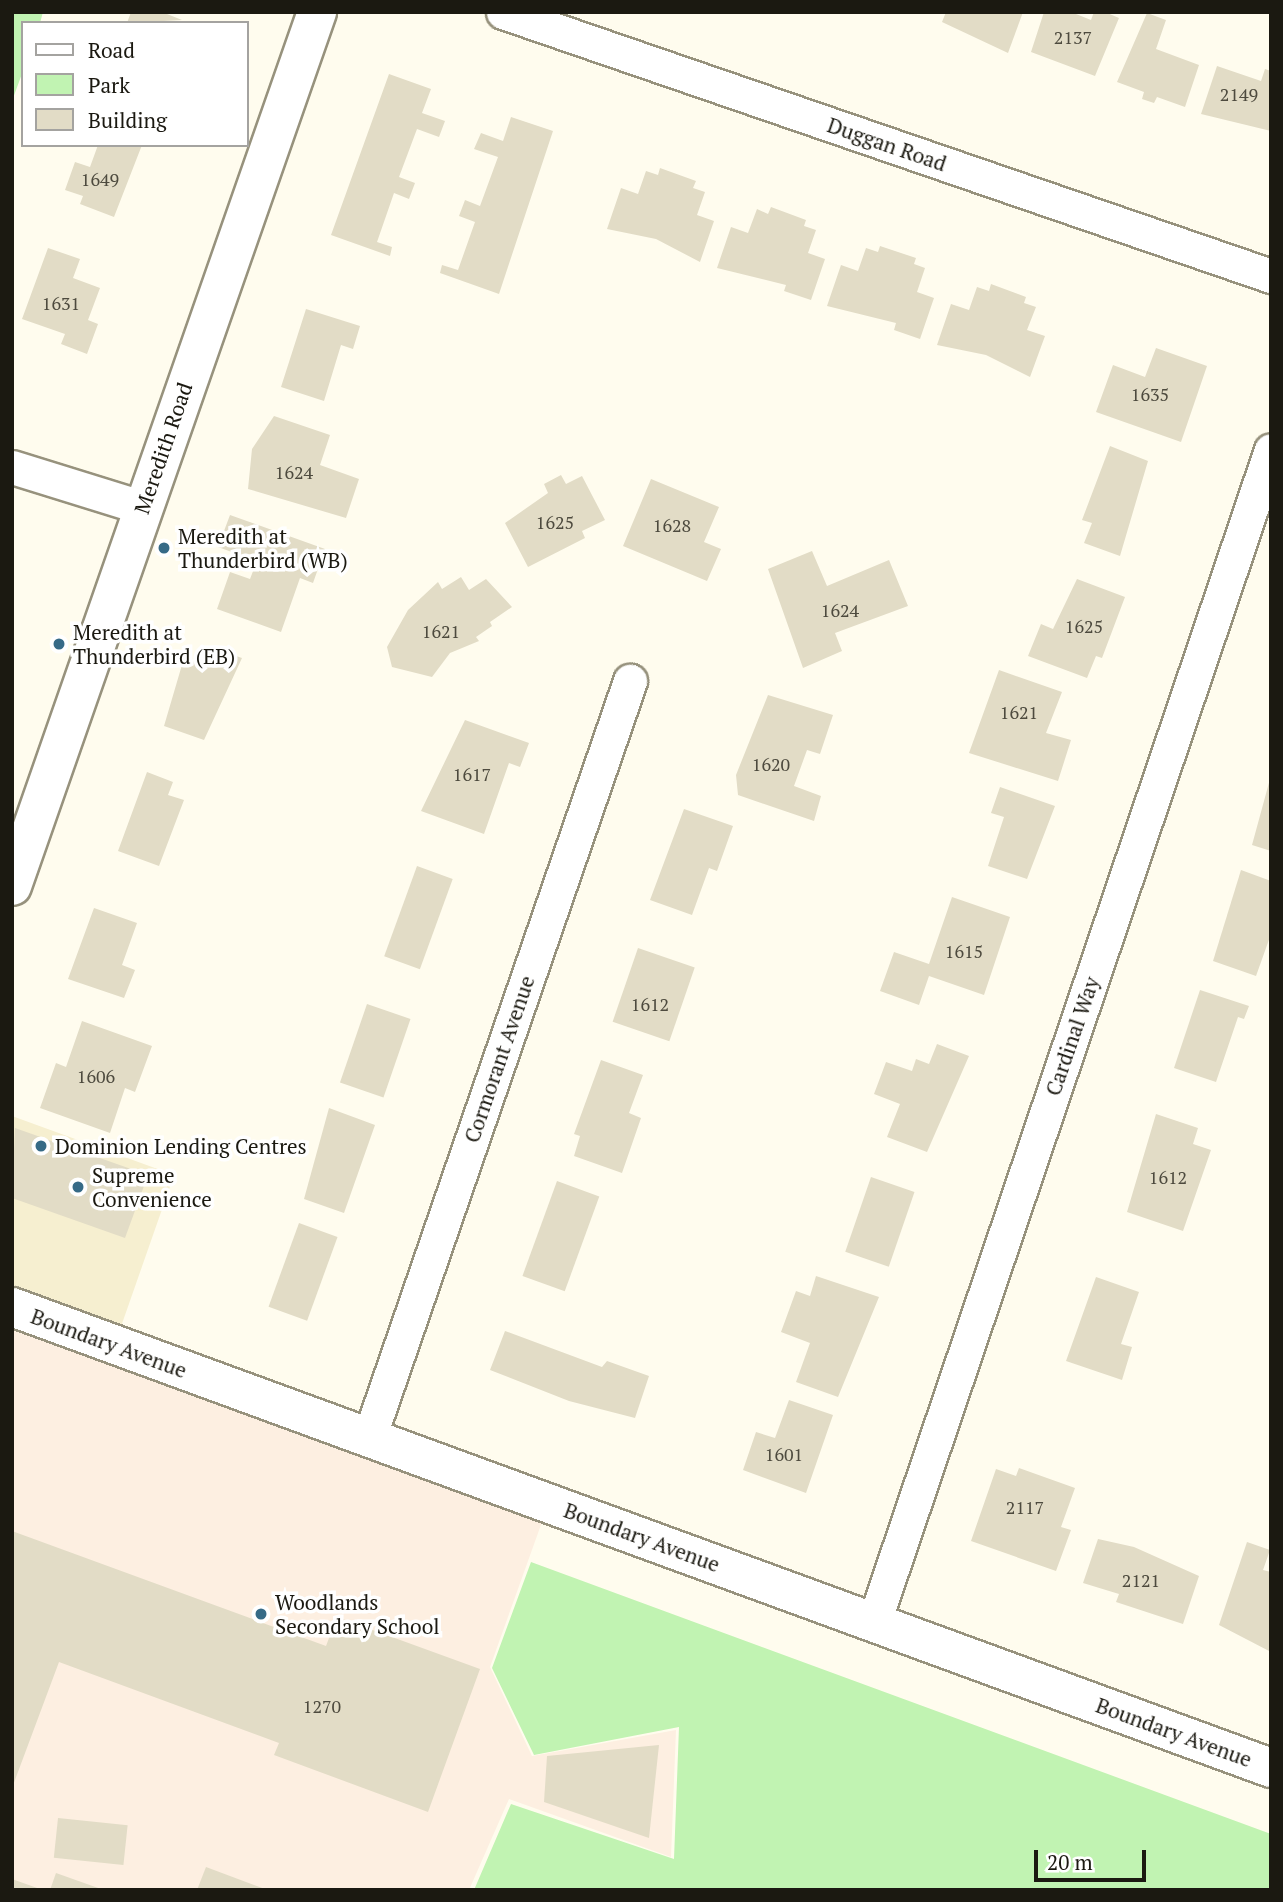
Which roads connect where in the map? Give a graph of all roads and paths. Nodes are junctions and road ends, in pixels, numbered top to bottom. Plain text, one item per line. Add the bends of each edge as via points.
1 (317, 12) edge
2 (503, 12) edge
3 (1271, 276) edge
4 (1271, 450) edge
5 (12, 467) edge
6 (141, 508) junction
7 (630, 681) dead end
8 (12, 886) edge
9 (12, 1307) edge
10 (369, 1438) junction
11 (874, 1622) junction
12 (1271, 1768) edge

1 - 6 street, Meredith Road
2 - 3 street, Duggan Road
4 - 11 street, Cardinal Way
5 - 6 street
6 - 8 street, Meredith Road
7 - 10 street, Cormorant Avenue
9 - 10 street, Boundary Avenue
10 - 11 street, Boundary Avenue
11 - 12 street, Boundary Avenue

